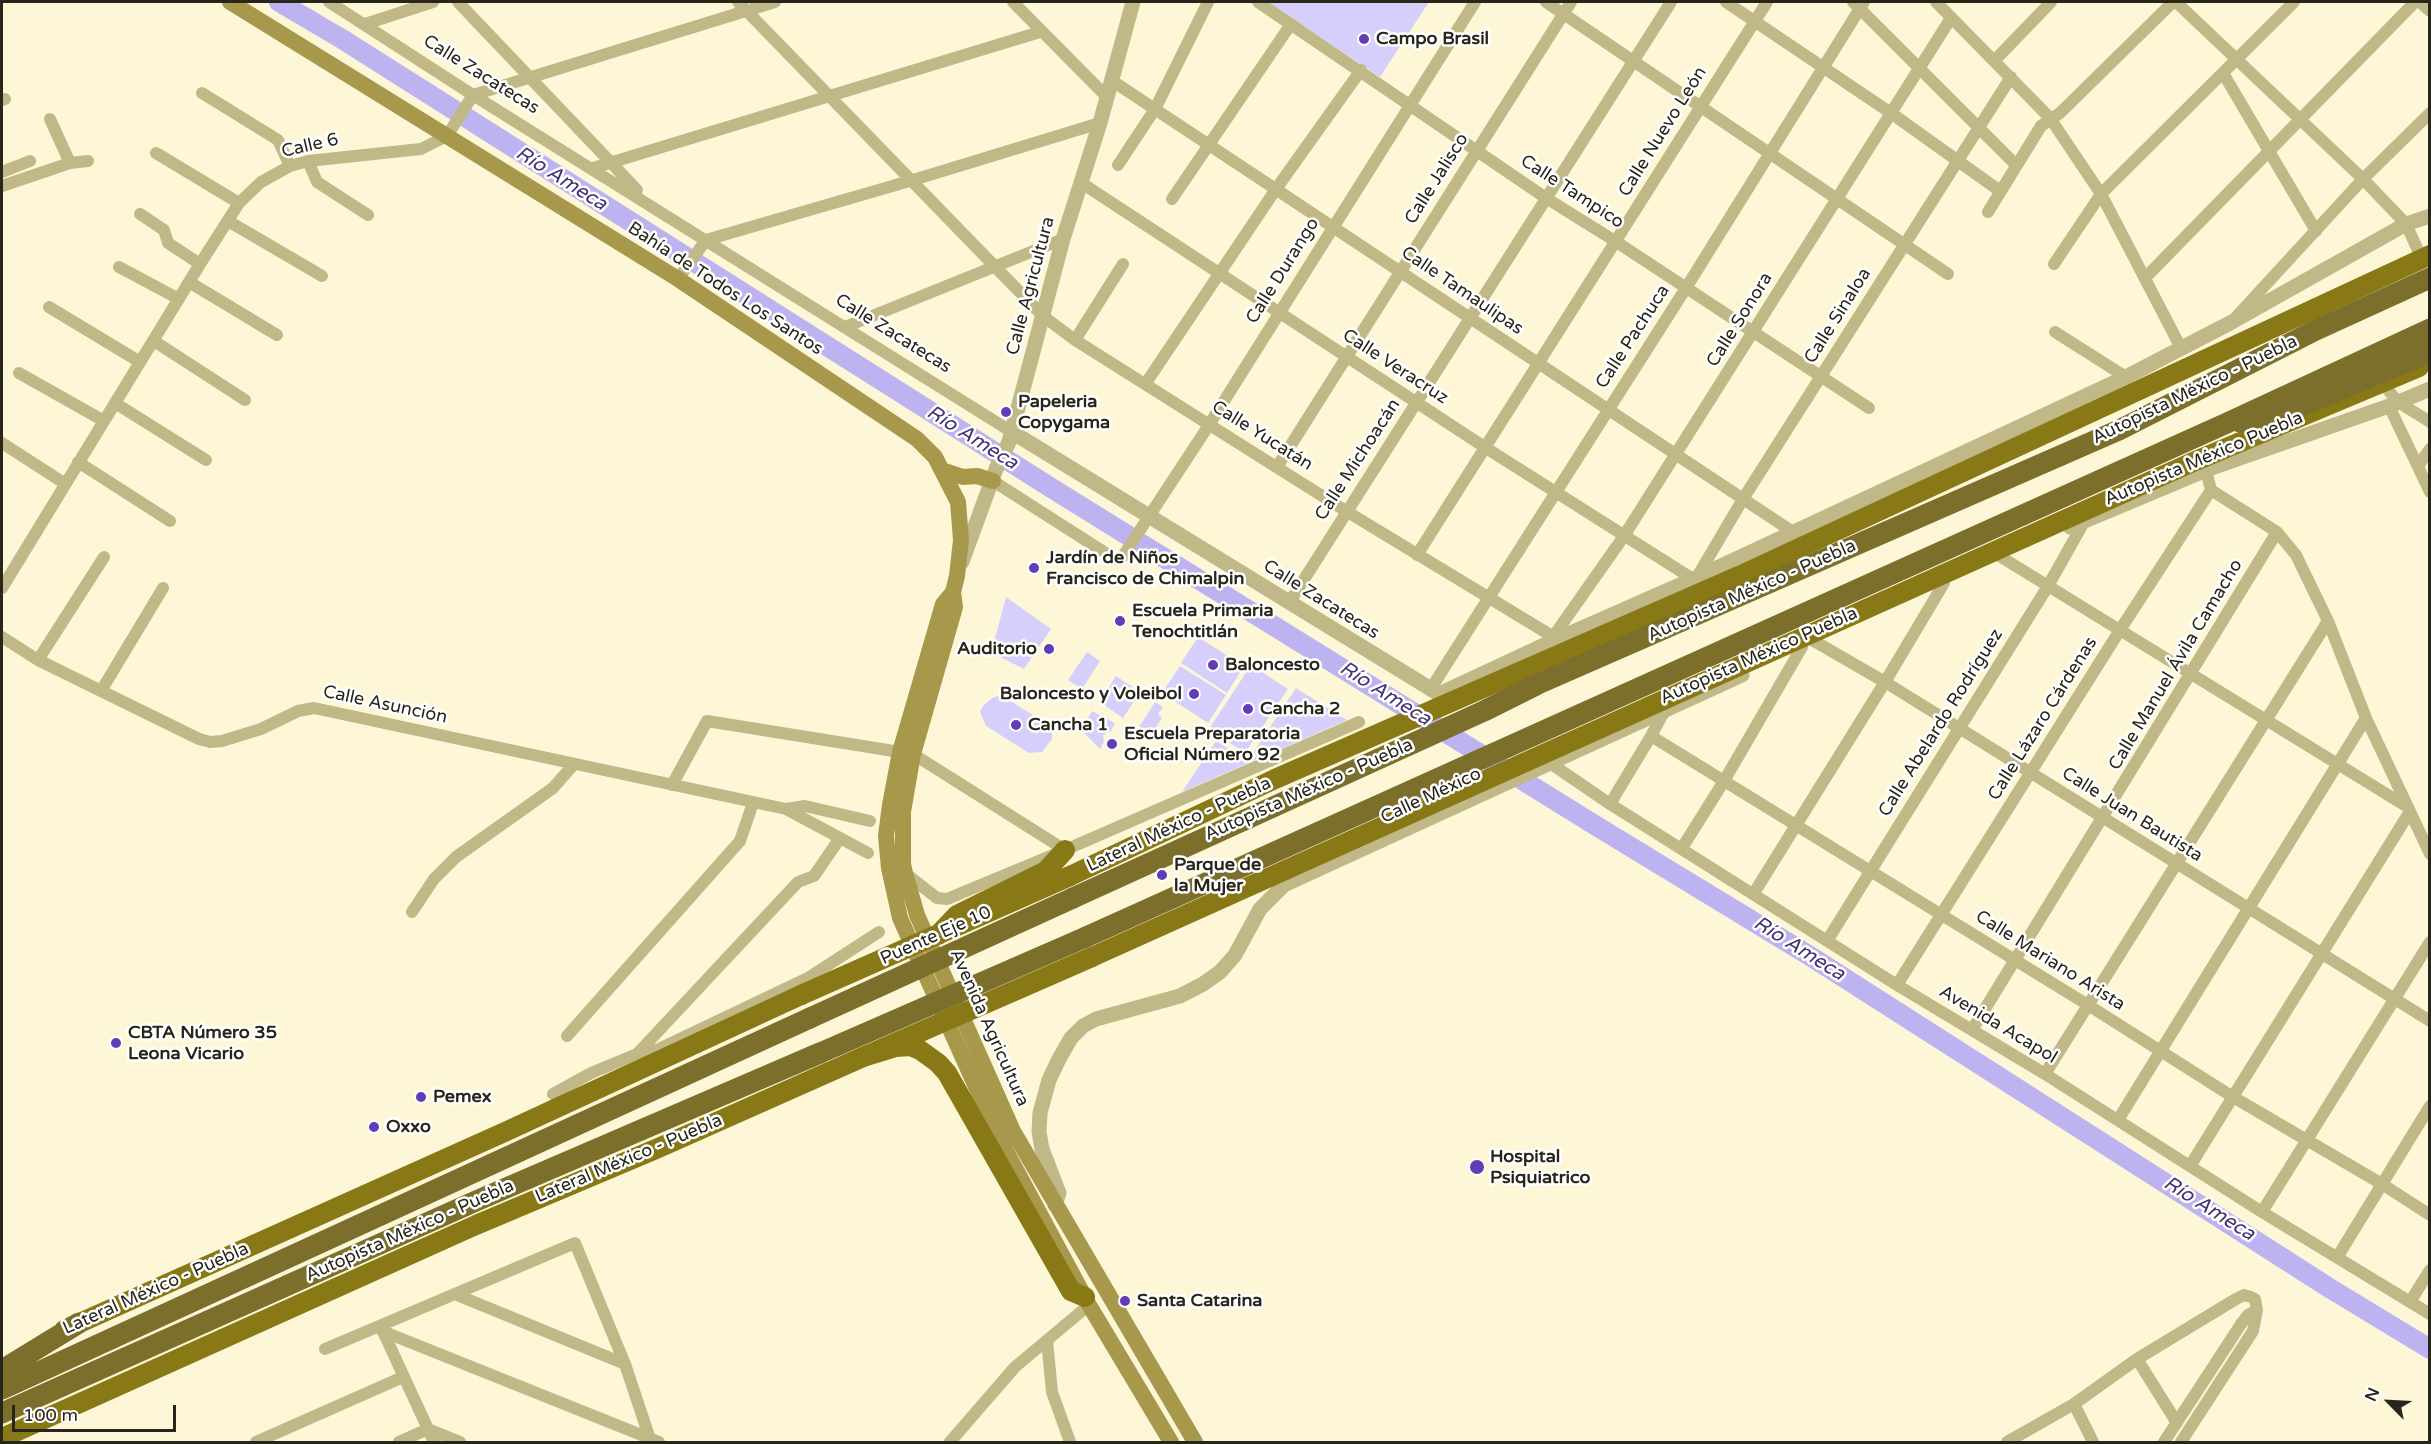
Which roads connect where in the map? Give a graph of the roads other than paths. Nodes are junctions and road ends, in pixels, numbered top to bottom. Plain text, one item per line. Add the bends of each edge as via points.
1 (230, 2) edge
2 (329, 2) edge
3 (433, 2) edge
4 (458, 2) edge
5 (775, 2) edge
6 (1133, 2) edge
7 (1208, 2) edge
8 (1258, 2) edge
9 (1475, 2) edge
10 (1546, 2) edge
11 (1571, 2) edge
12 (1671, 2) edge
13 (1726, 2) edge
14 (1767, 2) edge
15 (1936, 2) edge
16 (2051, 2) edge
17 (2174, 2) edge
18 (2294, 2) edge
19 (2415, 2) edge
20 (2420, 2) edge
21 (1018, 3) edge
22 (1859, 4) edge
23 (742, 6) edge
24 (2430, 11) edge
25 (1563, 14) junction
26 (1951, 18) junction
27 (1754, 21) junction
28 (365, 24) junction
29 (1291, 24) junction
30 (1040, 32) junction
31 (2237, 58) junction
32 (1995, 60) junction
33 (1634, 61) junction
34 (1823, 68) junction
35 (1920, 68) junction
36 (1360, 70) junction
37 (2223, 73) junction
38 (2011, 76) junction
39 (531, 78) junction
40 (1111, 80) junction
41 (202, 93) dead end
42 (473, 94) junction
43 (830, 96) junction
44 (1106, 96) junction
45 (1410, 104) junction
46 (1700, 107) junction
47 (1155, 109) junction
48 (1891, 113) junction
49 (2430, 113) edge
50 (2050, 118) junction
51 (2300, 118) junction
52 (50, 119) dead end
53 (1100, 123) junction
54 (1978, 127) junction
55 (450, 132) junction
56 (1209, 145) junction
57 (1475, 150) junction
58 (2270, 151) junction
59 (156, 153) dead end
60 (1769, 154) junction
61 (1957, 160) junction
62 (30, 161) dead end
63 (88, 161) dead end
64 (308, 161) junction
65 (611, 162) junction
66 (70, 163) junction
67 (1118, 165) dead end
68 (2016, 165) junction
69 (290, 166) junction
70 (593, 168) junction
71 (2, 172) edge
72 (2363, 178) junction
73 (913, 180) junction
74 (1080, 182) junction
75 (2, 186) edge
76 (1276, 189) junction
77 (2000, 191) junction
78 (2101, 194) junction
79 (1546, 198) junction
80 (1172, 199) dead end
81 (1837, 200) junction
82 (239, 203) junction
83 (650, 204) junction
84 (1988, 212) dead end
85 (140, 214) dead end
86 (368, 215) dead end
87 (2430, 216) edge
88 (228, 221) junction
89 (2406, 224) junction
90 (1333, 227) junction
91 (2316, 231) junction
92 (1064, 239) junction
93 (706, 240) junction
94 (1615, 241) junction
95 (1904, 244) junction
96 (200, 264) junction
97 (1124, 264) dead end
98 (2054, 264) dead end
99 (2427, 264) edge
100 (995, 266) junction
101 (119, 267) dead end
102 (1219, 272) junction
103 (1400, 272) junction
104 (1948, 274) dead end
105 (322, 276) dead end
106 (681, 276) junction
107 (2145, 278) junction
108 (189, 282) junction
109 (1686, 288) junction
110 (178, 299) junction
111 (49, 307) dead end
112 (1278, 312) junction
113 (1043, 316) junction
114 (1470, 318) junction
115 (2230, 323) junction
116 (845, 327) junction
117 (2430, 329) edge
118 (2055, 332) dead end
119 (1753, 333) junction
120 (277, 335) dead end
121 (1075, 340) junction
122 (153, 341) junction
123 (2181, 348) junction
124 (2430, 352) edge
125 (1346, 356) junction
126 (140, 362) junction
127 (2430, 362) edge
128 (1538, 363) junction
129 (19, 373) dead end
130 (2126, 377) junction
131 (1820, 378) junction
132 (1146, 383) junction
133 (2383, 384) junction
134 (2430, 389) edge
135 (244, 400) dead end
136 (1416, 402) junction
137 (115, 403) junction
138 (2394, 404) junction
139 (1869, 408) dead end
140 (1608, 410) junction
141 (104, 421) junction
142 (2430, 422) edge
143 (2227, 423) junction
144 (1209, 424) junction
145 (1011, 437) junction
146 (2, 443) edge
147 (1486, 448) junction
148 (2430, 449) edge
149 (1676, 455) junction
150 (206, 460) dead end
151 (78, 462) junction
152 (2418, 466) junction
153 (1277, 467) junction
154 (942, 470) junction
155 (2206, 471) junction
156 (994, 475) junction
157 (64, 483) junction
158 (2211, 490) junction
159 (1556, 492) junction
160 (2430, 492) edge
161 (1743, 499) junction
162 (1346, 511) junction
163 (170, 521) dead end
164 (1146, 521) junction
165 (2084, 522) junction
166 (1792, 532) junction
167 (2277, 532) junction
168 (1624, 536) junction
169 (1417, 555) junction
170 (104, 557) dead end
171 (2001, 557) junction
172 (1736, 568) junction
173 (1695, 578) junction
174 (1944, 583) junction
175 (955, 584) junction
176 (2048, 586) junction
177 (2, 588) edge
178 (163, 588) dead end
179 (1489, 597) junction
180 (1289, 603) junction
181 (2328, 621) junction
182 (2120, 630) junction
183 (2, 637) edge
184 (1555, 638) junction
185 (1808, 644) junction
186 (38, 660) junction
187 (2192, 675) junction
188 (1885, 681) junction
189 (101, 691) junction
190 (1434, 692) junction
191 (1665, 705) junction
192 (2366, 718) junction
193 (2265, 720) junction
194 (1359, 722) dead end
195 (1959, 728) junction
196 (1651, 736) junction
197 (907, 753) junction
198 (1546, 761) junction
199 (574, 764) junction
200 (2337, 765) junction
201 (2031, 772) junction
202 (1724, 782) junction
203 (672, 784) junction
204 (1478, 789) junction
205 (753, 803) junction
206 (1610, 804) junction
207 (786, 809) junction
208 (2408, 810) junction
209 (2103, 818) junction
210 (870, 821) dead end
211 (1796, 825) junction
212 (840, 838) junction
213 (1682, 848) junction
214 (1065, 850) junction
215 (868, 853) dead end
216 (2430, 854) edge
217 (2176, 864) junction
218 (1870, 871) junction
219 (905, 873) junction
220 (1070, 876) joint
221 (1754, 893) junction
222 (1072, 898) joint
223 (2250, 910) junction
224 (412, 912) dead end
225 (1941, 915) junction
226 (879, 932) dead end
227 (938, 935) junction
228 (1827, 941) junction
229 (2430, 942) edge
230 (1089, 947) junction
231 (2320, 954) junction
232 (2015, 960) junction
233 (1897, 985) junction
234 (801, 995) joint
235 (2393, 1000) junction
236 (2088, 1005) junction
237 (810, 1018) joint
238 (2430, 1021) edge
239 (1972, 1030) junction
240 (567, 1036) dead end
241 (679, 1046) junction
242 (2160, 1052) junction
243 (637, 1054) junction
244 (863, 1057) junction
245 (2045, 1074) junction
246 (553, 1094) dead end
247 (2233, 1097) junction
248 (2430, 1106) edge
249 (2118, 1120) junction
250 (2307, 1140) junction
251 (2190, 1166) junction
252 (2382, 1184) junction
253 (1055, 1205) junction
254 (2262, 1212) junction
255 (2430, 1215) edge
256 (2338, 1256) junction
257 (2430, 1270) edge
258 (457, 1295) junction
259 (1087, 1301) junction
260 (2410, 1302) junction
261 (2256, 1305) junction
262 (2430, 1314) edge
263 (79, 1323) junction
264 (381, 1329) junction
265 (1047, 1340) junction
266 (326, 1350) dead end
267 (2, 1358) edge
268 (2137, 1359) junction
269 (625, 1364) junction
270 (2, 1370) edge
271 (403, 1377) junction
272 (2, 1389) edge
273 (2074, 1404) junction
274 (2, 1413) edge
275 (2177, 1423) junction
276 (428, 1429) junction
277 (2, 1438) edge
278 (655, 1441) edge
279 (256, 1443) edge
280 (399, 1443) edge
281 (434, 1443) edge
282 (460, 1443) edge
283 (950, 1443) edge
284 (1070, 1443) edge
285 (1171, 1443) edge
286 (1195, 1443) edge
287 (2007, 1443) edge
288 (2093, 1443) edge
289 (2164, 1443) edge
290 (2181, 1443) edge

1 - 55 main road, Bahía de Todos Los Santos
2 - 28 street, Calle Zacatecas
3 - 28 street
4 - 39 street
5 - 23 street
6 - 40 street, Calle Agricultura
7 - 47 street
8 - 29 street, Calle Tampico
9 - 45 street, Calle Durango
10 - 25 street
11 - 25 street, Calle Jalisco
12 - 33 street, Calle Michoacán
13 - 27 street
14 - 27 street, Calle Nuevo León
15 - 26 street
16 - 32 street
17 - 31 street
17 - 50 street via 2060,113
18 - 31 street
19 - 51 street
20 - 24 street
21 - 30 street
22 - 34 street, Calle Pachuca
22 - 35 street
23 - 39 street
23 - 43 street, Calle Yucatán
25 - 33 street
25 - 57 street, Calle Jalisco
26 - 32 street
26 - 35 street, Calle Sonora
27 - 34 street
27 - 46 street, Calle Nuevo León
28 - 42 street, Calle Zacatecas
29 - 36 street, Calle Tampico
29 - 56 street
30 - 43 street
30 - 44 street
31 - 37 street
31 - 51 street
32 - 38 street
33 - 46 street
33 - 79 street, Calle Michoacán
34 - 48 street
34 - 60 street, Calle Pachuca
35 - 48 street, Calle Sonora
35 - 54 street
36 - 45 street, Calle Tampico
36 - 76 street
37 - 58 street
37 - 78 street
38 - 50 street
38 - 54 street, Calle Sinaloa
39 - 42 street
39 - 65 street
40 - 44 street, Calle Agricultura
40 - 47 street, Calle Tamaulipas
41 - 69 street via 278,140
42 - 55 street
42 - 70 street, Calle Zacatecas
43 - 65 street
43 - 73 street, Calle Yucatán
44 - 53 street, Calle Agricultura
45 - 57 street, Calle Tampico
45 - 90 street, Calle Durango
46 - 60 street
46 - 94 street, Calle Nuevo León
47 - 56 street, Calle Tamaulipas
47 - 67 street
48 - 61 street
48 - 81 street, Calle Sonora
49 - 72 street
50 - 68 street
50 - 78 street
51 - 58 street
51 - 72 street
52 - 66 street
53 - 73 street
53 - 74 street, Calle Agricultura
54 - 61 street, Calle Sinaloa
54 - 68 street
55 - 64 street, Calle 6 via 421,149
55 - 106 main road, Bahía de Todos Los Santos
56 - 76 street, Calle Tamaulipas
56 - 80 street
57 - 79 street, Calle Tampico
57 - 103 street, Calle Jalisco
58 - 91 street
58 - 107 street
59 - 82 street
60 - 81 street
60 - 109 street, Calle Pachuca
61 - 77 street
61 - 95 street, Calle Sinaloa
62 - 71 street
63 - 66 street
64 - 69 street, Calle 6
64 - 86 street via 317,182
65 - 70 street
65 - 83 street
66 - 75 street
68 - 77 street
69 - 82 street, Calle 6 via 261,182
70 - 83 street, Calle Zacatecas
72 - 89 street
72 - 91 street
73 - 93 street
73 - 100 street, Calle Yucatán
74 - 92 street, Calle Agricultura
74 - 102 street, Calle Veracruz
76 - 90 street, Calle Tamaulipas
76 - 102 street
77 - 84 street
78 - 98 street
78 - 107 street
79 - 94 street, Calle Tampico
79 - 114 street, Calle Michoacán
81 - 95 street
81 - 119 street, Calle Sonora
82 - 88 street, Calle 6
83 - 93 street, Calle Zacatecas
85 - 96 street via 164,230 168,243
87 - 89 street
88 - 96 street, Calle 6
88 - 105 street
89 - 99 street
89 - 115 street
90 - 103 street, Calle Tamaulipas
90 - 112 street, Calle Durango
91 - 115 street
92 - 100 street
92 - 113 street, Calle Agricultura
93 - 106 street
93 - 116 street, Calle Zacatecas
94 - 109 street, Calle Tampico
94 - 128 street, Calle Nuevo León
95 - 104 street
95 - 131 street, Calle Sinaloa
96 - 108 street, Calle 6
97 - 121 street
99 - 172 highway
99 - 222 highway, Autopista México - Puebla via 2316,330 2119,430 1538,684
100 - 113 street, Calle Yucatán
100 - 116 street
101 - 110 street
102 - 112 street, Calle Veracruz
102 - 132 street
103 - 114 street, Calle Tamaulipas
103 - 125 street, Calle Jalisco
106 - 154 main road, Bahía de Todos Los Santos via 917,439
107 - 123 street
108 - 110 street, Calle 6
108 - 120 street
109 - 119 street, Calle Tampico
109 - 140 street, Calle Pachuca
110 - 122 street, Calle 6
111 - 126 street
112 - 125 street, Calle Veracruz
112 - 144 street, Calle Durango
113 - 121 street, Calle Yucatán
113 - 145 street, Calle Agricultura
114 - 128 street, Calle Tamaulipas
114 - 136 street, Calle Michoacán
115 - 123 street
116 - 145 street, Calle Zacatecas
117 - 143 highway
118 - 130 street
119 - 131 street, Calle Tampico
119 - 149 street, Calle Sonora
121 - 132 street, Calle Yucatán
122 - 126 street, Calle 6
122 - 135 street
123 - 130 street
124 - 143 highway via 2265,421
125 - 136 street, Calle Veracruz
125 - 153 street, Calle Jalisco
126 - 137 street, Calle 6
127 - 133 highway, Autopista México Puebla
128 - 140 street, Calle Tamaulipas
128 - 147 street, Calle Nuevo León
129 - 141 street
130 - 166 street
131 - 139 street, Calle Tampico
131 - 161 street, Calle Sinaloa
132 - 144 street, Calle Yucatán
133 - 138 street
133 - 191 highway, Autopista México Puebla via 2193,462
134 - 138 street, Autopista México Puebla
136 - 147 street, Calle Veracruz
136 - 162 street, Calle Michoacán
137 - 141 street, Calle 6
137 - 150 street
138 - 142 street
138 - 152 street
138 - 155 street, Autopista México Puebla
140 - 149 street, Calle Tamaulipas
140 - 159 street, Calle Pachuca
141 - 151 street, Calle 6
143 - 230 highway via 1496,750
144 - 153 street, Calle Yucatán
144 - 164 street, Calle Durango
145 - 156 street, Calle Agricultura
145 - 164 street, Calle Zacatecas
146 - 157 street
147 - 159 street, Calle Veracruz
147 - 169 street, Calle Nuevo León
148 - 152 street
149 - 161 street, Calle Tamaulipas
149 - 168 street, Calle Sonora
151 - 157 street, Calle 6
151 - 163 street
152 - 160 street
153 - 162 street, Calle Yucatán
154 - 156 main road via 963,477
154 - 175 main road, Bahía de Todos Los Santos via 958,502 961,540
155 - 158 street
155 - 165 street, Autopista México Puebla
156 - 164 street, Calle Durango via 1115,560 1123,555
156 - 175 street, Calle Agricultura
157 - 177 street, Calle 6
158 - 167 street
158 - 182 street, Calle Lázaro Cárdenas
159 - 168 street, Calle Veracruz
159 - 179 street, Calle Pachuca
161 - 166 street, Calle Tamaulipas
161 - 173 street, Calle Sinaloa
162 - 169 street, Calle Yucatán
162 - 180 street, Calle Michoacán
164 - 180 street, Calle Zacatecas
165 - 171 street, Autopista México Puebla
165 - 176 street, Calle Abelardo Rodríguez
166 - 172 street
167 - 181 street via 2296,555
167 - 187 street, Calle Manuel Ávila Camacho
168 - 173 street, Calle Veracruz
168 - 184 street, Calle Sonora
169 - 179 street, Calle Yucatán
170 - 186 street
171 - 174 street, Autopista México Puebla
171 - 176 street
172 - 173 street
172 - 220 highway, Lateral México - Puebla via 1464,698 1275,779
173 - 184 street
174 - 185 street, Autopista México Puebla
174 - 188 street
175 - 197 main road, Avenida Agricultura via 943,604
176 - 182 street
176 - 195 street, Calle Abelardo Rodríguez
178 - 189 street
179 - 184 street, Calle Yucatán
179 - 190 street, Calle Pachuca
180 - 190 street, Calle Zacatecas
181 - 192 street
181 - 193 street
182 - 187 street
182 - 201 street, Calle Lázaro Cárdenas
183 - 186 street, Calle Asunción
184 - 190 street
185 - 188 street, Calle Juan Bautista
185 - 191 street, Autopista México Puebla
185 - 202 street
186 - 189 street, Calle Asunción
187 - 193 street
187 - 209 street, Calle Manuel Ávila Camacho
188 - 195 street, Calle Juan Bautista
188 - 211 street
189 - 199 street, Calle Asunción via 210,742 261,729 298,711 314,708
191 - 196 street
191 - 198 highway, Autopista México Puebla
191 - 198 street, Autopista México Puebla via 1594,742
192 - 200 street
192 - 208 street
193 - 200 street
193 - 217 street
194 - 214 street
195 - 201 street, Calle Juan Bautista
195 - 218 street, Calle Abelardo Rodríguez
196 - 202 street, Calle Mariano Arista
196 - 206 street
197 - 203 street via 707,721
197 - 214 street
197 - 219 main road, Avenida Agricultura via 903,812
197 - 259 main road, Avenida Agricultura via 890,805 886,836 900,918 999,1138
198 - 204 highway, Autopista México Puebla
198 - 206 street, Avenida Acapol
199 - 203 street, Calle Asunción
199 - 224 street via 553,788 456,857 434,879
200 - 208 street
200 - 223 street
201 - 209 street, Calle Juan Bautista
201 - 225 street, Calle Lázaro Cárdenas
202 - 211 street, Calle Mariano Arista
202 - 213 street
203 - 205 street, Calle Asunción
204 - 230 highway, Autopista México Puebla
204 - 253 street, Calle México via 1284,885 1260,909 1244,940 1220,972 1180,996 1083,1026 1071,1038 1049,1080 1040,1113 1042,1149 1059,1193
205 - 207 street, Calle Asunción
205 - 240 street via 740,842
206 - 213 street, Avenida Acapol
207 - 210 street, Calle Asunción via 805,806
207 - 212 street, Calle Asunción
208 - 216 street
208 - 231 street
209 - 217 street, Calle Juan Bautista
209 - 232 street, Calle Manuel Ávila Camacho
211 - 218 street, Calle Mariano Arista
211 - 221 street
212 - 215 street, Calle Asunción
212 - 243 street via 814,876 798,882
213 - 221 street, Avenida Acapol
214 - 219 street via 946,899 938,898
214 - 227 highway via 1046,871 957,915
217 - 223 street, Calle Juan Bautista
217 - 236 street
218 - 225 street, Calle Mariano Arista
218 - 228 street, Calle Abelardo Rodríguez
219 - 253 main road, Avenida Agricultura via 917,915 1013,1131
220 - 227 highway, Puente Eje 10, bridge
221 - 228 street, Avenida Acapol
222 - 237 highway, Puente Eje 10, bridge
223 - 231 street, Calle Juan Bautista
223 - 242 street
225 - 232 street, Calle Mariano Arista
225 - 233 street, Calle Lázaro Cárdenas
226 - 241 street via 808,978
227 - 234 highway, Puente Eje 10, bridge
228 - 233 street, Avenida Acapol
229 - 235 street
230 - 244 highway, bridge
230 - 274 highway, Autopista México - Puebla, bridge via 820,1053 476,1201
231 - 235 street, Calle Juan Bautista
231 - 247 street
232 - 236 street, Calle Mariano Arista
232 - 239 street, Calle Manuel Ávila Camacho
233 - 239 street, Avenida Acapol
234 - 241 highway, Lateral México - Puebla
235 - 238 street, Calle Juan Bautista
235 - 250 street
236 - 242 street, Calle Mariano Arista
236 - 245 street
237 - 272 highway, Autopista México - Puebla
239 - 245 street, Avenida Acapol
241 - 243 street
241 - 263 highway, Lateral México - Puebla
242 - 247 street, Calle Mariano Arista
242 - 249 street
243 - 246 street
244 - 259 highway via 903,1046 920,1050 938,1063 1071,1291
244 - 277 highway, Lateral México - Puebla
245 - 249 street, Avenida Acapol
247 - 250 street, Calle Mariano Arista
247 - 251 street
248 - 252 street
249 - 251 street, Avenida Acapol
250 - 252 street, Calle Mariano Arista
250 - 254 street
251 - 254 street, Avenida Acapol
252 - 255 street, Calle Mariano Arista
252 - 256 street
253 - 286 main road, Avenida Agricultura
254 - 256 street, Avenida Acapol
256 - 260 street, Avenida Acapol
257 - 260 street
258 - 264 street
258 - 269 street
258 - 269 street via 575,1243
259 - 265 street
259 - 285 main road, Avenida Agricultura
260 - 262 street, Avenida Acapol
261 - 268 street via 2244,1295
261 - 275 street
261 - 290 street via 2253,1331
263 - 267 highway, Lateral México - Puebla
263 - 270 highway
264 - 266 street
264 - 271 street
264 - 278 street
265 - 283 street via 1015,1367
265 - 284 street via 1052,1392
268 - 273 street
268 - 275 street
269 - 278 street
271 - 276 street
271 - 279 street
273 - 287 street
273 - 288 street
275 - 289 street
276 - 280 street
276 - 281 street
276 - 282 street

